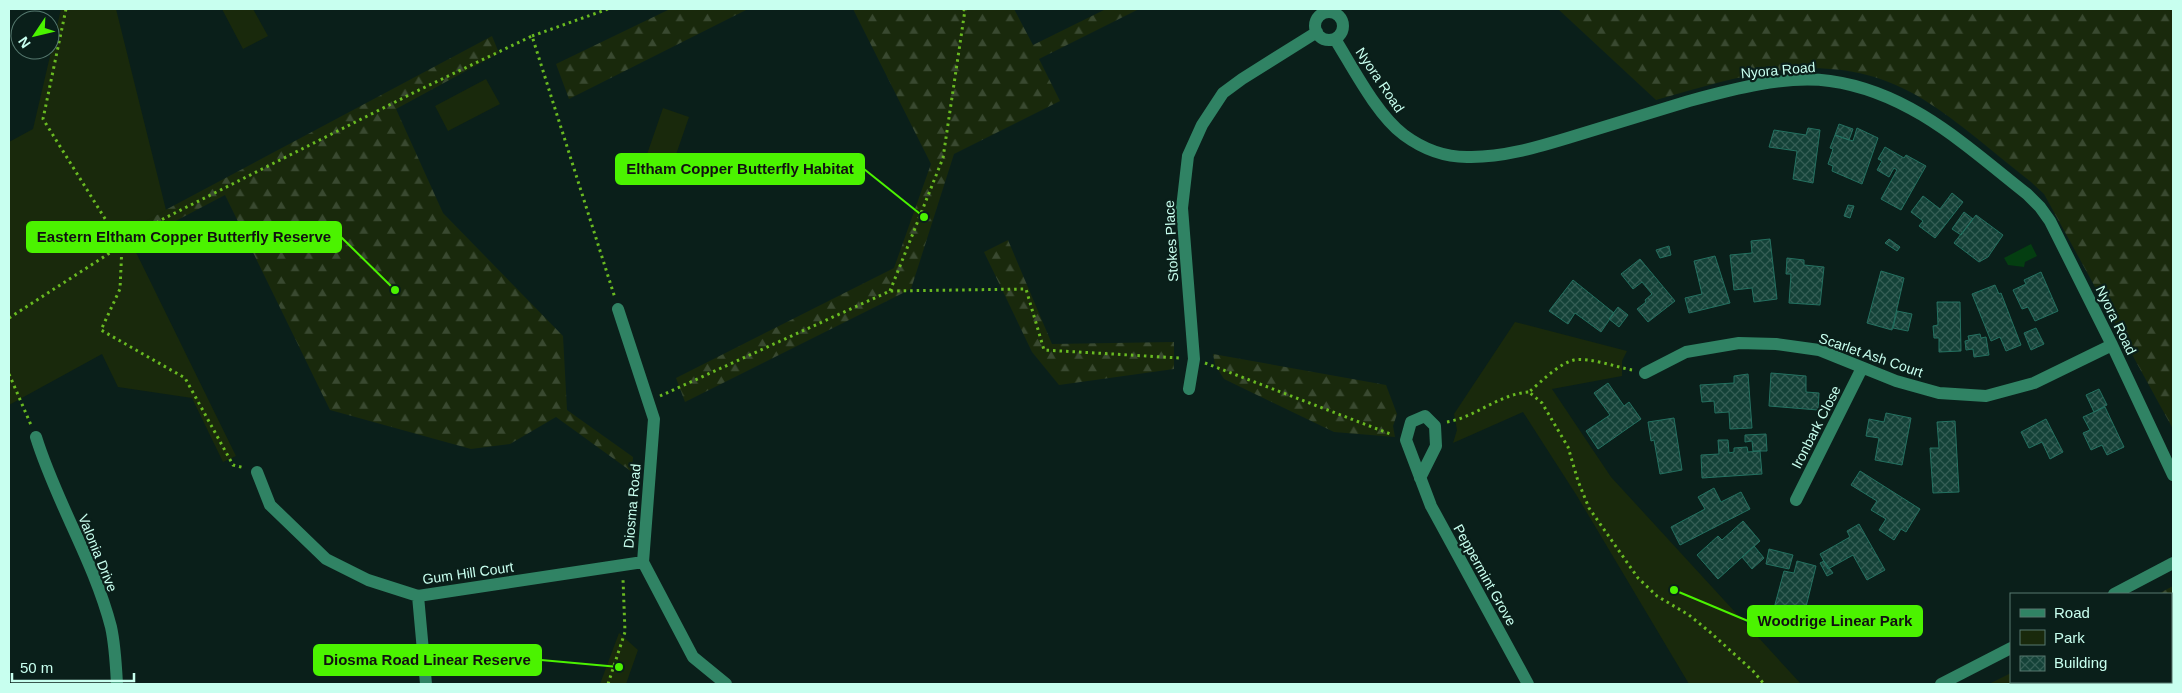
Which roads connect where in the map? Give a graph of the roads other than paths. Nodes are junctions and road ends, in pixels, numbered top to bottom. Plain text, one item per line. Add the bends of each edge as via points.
1 (1321, 12) edge
2 (1317, 32) junction
3 (1335, 39) junction
4 (618, 309) road end
5 (2112, 345) junction
6 (1862, 368) junction
7 (1644, 373) road end
8 (1189, 389) dead end
9 (36, 437) road end
10 (257, 472) road end
11 (2173, 475) edge
12 (1420, 478) junction
13 (1796, 500) dead end
14 (643, 562) junction
15 (2173, 564) edge
16 (2116, 593) edge
17 (418, 596) junction
18 (2010, 649) edge
19 (117, 684) edge
20 (426, 684) edge
21 (726, 684) edge
22 (1528, 684) edge
23 (1942, 684) edge

1 - 2 street via 1316,22
1 - 3 street via 1335,14 1342,20 1341,33
2 - 3 street via 1326,40
2 - 8 street, Stokes Place via 1223,93 1202,125 1188,156 1182,208 1194,359
3 - 5 street, Nyora Road via 1384,114 1403,134 1423,148 1444,155 1467,157 1526,150 1738,88 1783,81 1828,81 1861,87 1892,98 1917,110 1942,128 2040,207
4 - 14 street, Diosma Road via 654,419
5 - 6 street, Scarlet Ash Court via 2034,383 1986,396 1939,393
5 - 11 street, Nyora Road
6 - 7 street, Scarlet Ash Court via 1819,350 1739,343 1686,352
6 - 13 street, Ironbark Close
9 - 19 street, Valonia Drive via 46,470 92,571 111,628
10 - 17 street, Gum Hill Court via 270,505 326,559 368,580
12 - 12 street, Peppermint Grove via 1406,440 1411,422 1425,416 1435,426 1436,446
12 - 22 street, Peppermint Grove via 1430,506
14 - 17 street, Gum Hill Court
14 - 21 street, Diosma Road via 693,657
15 - 16 street
17 - 20 street
18 - 23 street

